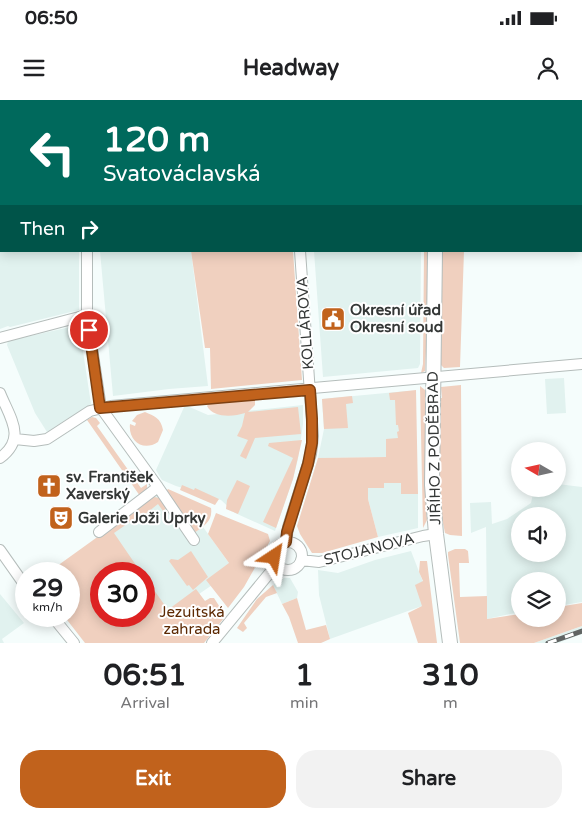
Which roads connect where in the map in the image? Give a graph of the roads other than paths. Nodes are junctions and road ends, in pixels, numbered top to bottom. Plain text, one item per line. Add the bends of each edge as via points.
1 (86, 252) edge
2 (300, 252) edge
3 (435, 252) edge
4 (87, 316) junction
5 (0, 338) edge
6 (582, 364) edge
7 (432, 378) junction
8 (310, 390) junction
9 (0, 393) edge
10 (100, 408) junction
11 (15, 439) junction
12 (0, 458) edge
13 (158, 487) junction
14 (99, 532) dead end
15 (436, 534) junction
16 (194, 540) dead end
17 (286, 542) junction
18 (0, 550) edge
19 (301, 560) junction
20 (277, 564) junction
21 (15, 571) edge
22 (61, 627) edge
23 (74, 643) edge
24 (212, 643) edge
25 (450, 643) edge

1 - 4 street
2 - 8 street, KOLLÁROVA
3 - 7 street, JIŘÍHO Z PODĚBRAD
4 - 5 street
4 - 10 street
6 - 7 street
7 - 8 street
7 - 15 street, JIŘÍHO Z PODĚBRAD via 432,476
8 - 10 street
8 - 17 street, KOLLÁROVA via 312,443
9 - 11 street via 14,427
10 - 11 street via 88,412 47,439
10 - 13 street
11 - 12 street via 10,450
13 - 14 street
13 - 16 street
15 - 19 street, STOJANOVA via 327,560
15 - 25 street, JIŘÍHO Z PODĚBRAD
17 - 19 street via 299,546
17 - 20 street via 274,552
18 - 21 street
19 - 20 street via 290,570
20 - 24 street
22 - 23 street

